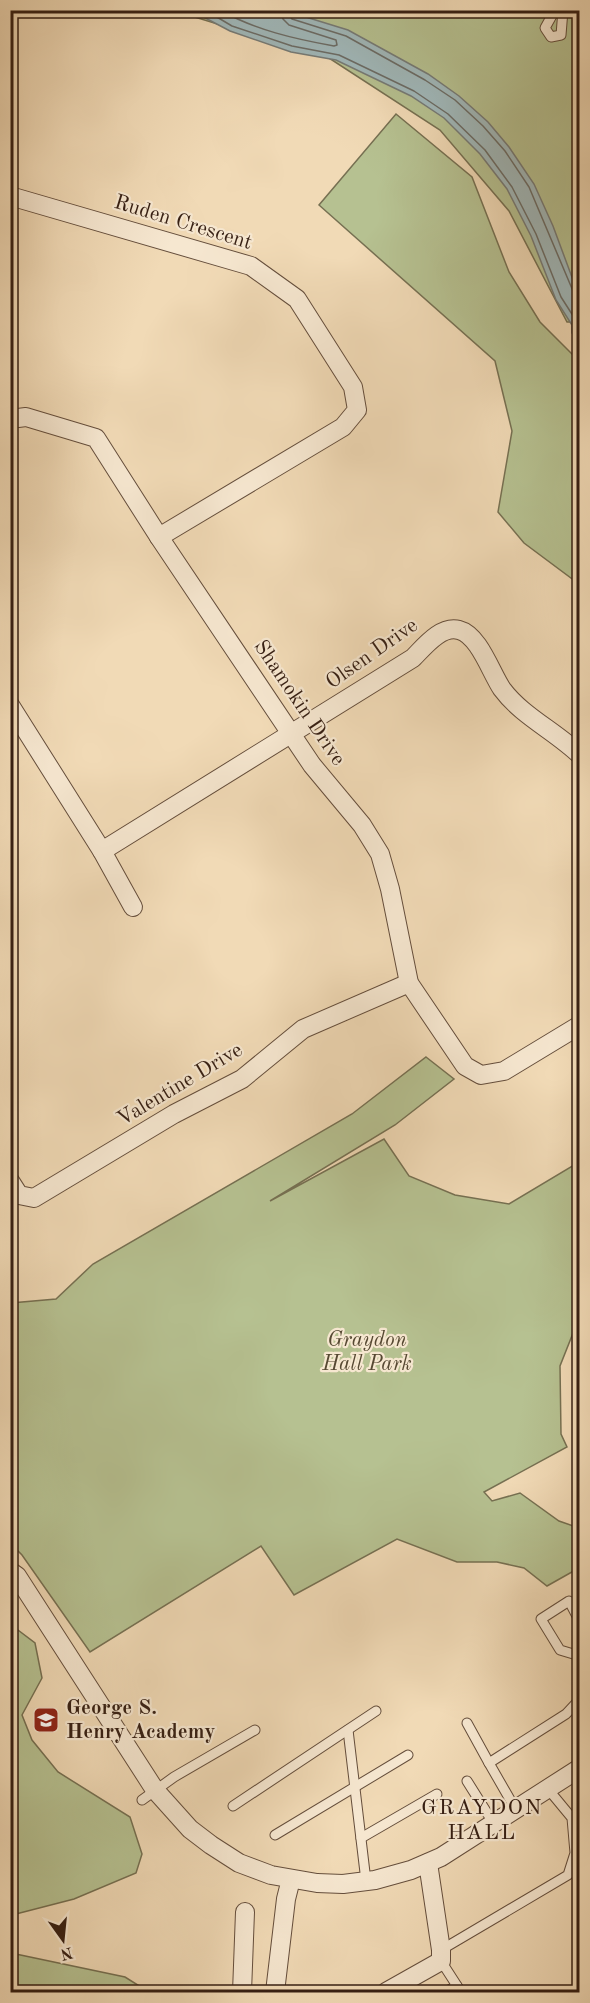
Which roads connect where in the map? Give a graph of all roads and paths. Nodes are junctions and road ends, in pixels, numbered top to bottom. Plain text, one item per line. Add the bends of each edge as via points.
1 (555, 10) edge
2 (563, 10) edge
3 (10, 196) edge
4 (10, 419) edge
5 (159, 537) junction
6 (10, 705) edge
7 (292, 734) junction
8 (579, 755) edge
9 (102, 851) junction
10 (133, 907) dead end
11 (409, 983) junction
12 (579, 1024) edge
13 (10, 1181) edge
14 (10, 1571) edge
15 (579, 1622) edge
16 (579, 1656) edge
17 (579, 1699) edge
18 (376, 1711) dead end
19 (467, 1723) dead end
20 (255, 1730) dead end
21 (348, 1730) junction
22 (408, 1755) dead end
23 (489, 1762) junction
24 (579, 1768) edge
25 (467, 1781) dead end
26 (355, 1787) junction
27 (548, 1789) junction
28 (437, 1794) dead end
29 (149, 1795) junction
30 (232, 1806) dead end
31 (516, 1810) junction
32 (494, 1824) junction
33 (275, 1835) dead end
34 (361, 1838) junction
35 (428, 1863) junction
36 (291, 1879) junction
37 (366, 1881) junction
38 (245, 1912) dead end
39 (441, 1956) junction
40 (459, 1989) edge
41 (242, 1992) edge
42 (275, 1992) edge
43 (386, 1992) edge
44 (445, 1992) edge

1 - 2 lane via 545,28 551,37 561,35
3 - 5 street, Ruden Crescent via 251,266 297,299 353,387 357,410 344,427
4 - 5 street, Shamokin Drive via 26,417 96,438
5 - 7 street, Shamokin Drive
6 - 9 street
7 - 8 street, Olsen Drive via 413,658 434,638 457,629 474,643 518,708
7 - 9 street, Olsen Drive
7 - 11 street, Shamokin Drive via 380,854
9 - 10 street
11 - 12 street, Shamokin Drive via 465,1066 481,1076 504,1071
11 - 13 street, Valentine Drive via 303,1029 242,1079 174,1114 34,1198 19,1195
14 - 29 street
15 - 16 lane via 569,1601 541,1619 560,1650
17 - 23 lane via 566,1714
18 - 21 lane
19 - 23 lane
20 - 29 lane
21 - 26 lane
21 - 30 lane
22 - 26 lane
23 - 31 lane
24 - 27 street
25 - 32 lane
26 - 33 lane
26 - 34 lane
27 - 31 street
27 - 39 lane via 572,1818 575,1853 568,1875
28 - 34 lane
29 - 36 street via 238,1863
31 - 32 street
32 - 35 street
34 - 37 lane
35 - 37 street
35 - 39 street
36 - 37 street via 317,1883
36 - 42 street
38 - 41 street
39 - 40 lane
39 - 43 street
40 - 44 lane

